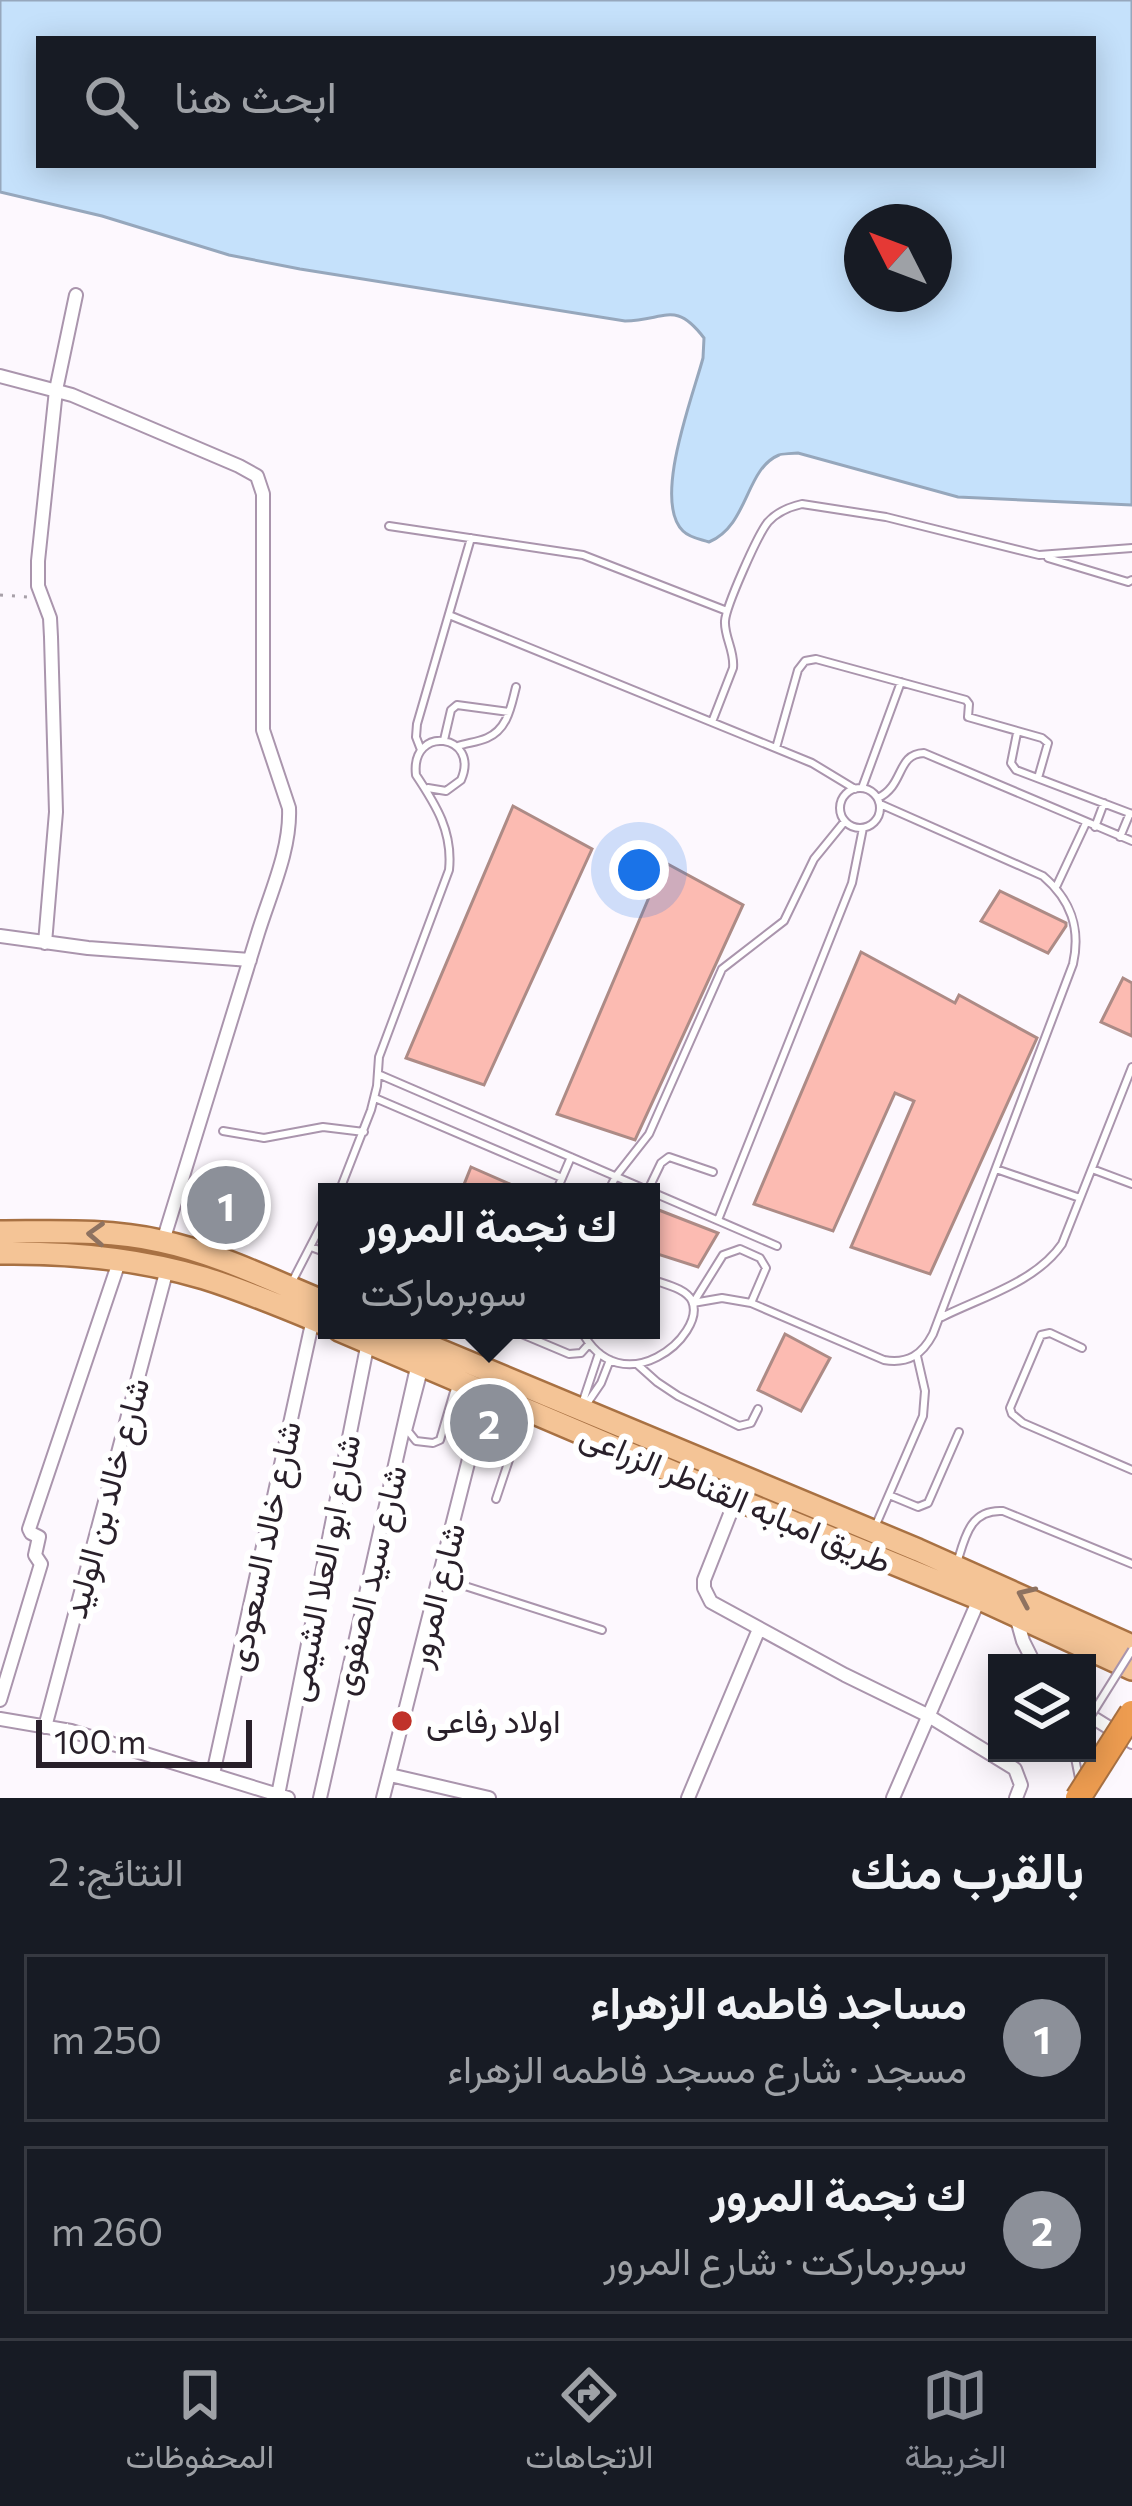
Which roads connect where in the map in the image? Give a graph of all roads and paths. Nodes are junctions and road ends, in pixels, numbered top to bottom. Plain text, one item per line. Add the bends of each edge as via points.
1 (76, 295) dead end
2 (0, 376) edge
3 (56, 390) junction
4 (389, 526) dead end
5 (471, 538) junction
6 (1132, 548) edge
7 (1039, 555) junction
8 (1132, 580) edge
9 (0, 595) edge
10 (43, 599) junction
11 (727, 611) junction
12 (449, 614) junction
13 (901, 682) junction
14 (516, 686) dead end
15 (509, 712) junction
16 (712, 722) junction
17 (1018, 731) junction
18 (444, 740) junction
19 (457, 746) junction
20 (776, 748) junction
21 (421, 749) junction
22 (1038, 778) junction
23 (428, 788) junction
24 (858, 788) junction
25 (879, 801) junction
26 (1104, 803) junction
27 (1131, 813) edge
28 (844, 821) junction
29 (1090, 825) junction
30 (863, 829) junction
31 (1120, 837) junction
32 (1132, 841) edge
33 (1056, 887) junction
34 (0, 936) edge
35 (45, 943) junction
36 (250, 960) junction
37 (1132, 1067) edge
38 (378, 1074) junction
39 (375, 1098) junction
40 (224, 1131) dead end
41 (364, 1132) junction
42 (571, 1157) junction
43 (996, 1169) junction
44 (1092, 1169) junction
45 (713, 1172) dead end
46 (616, 1176) junction
47 (562, 1178) junction
48 (343, 1183) edge
49 (560, 1183) edge
50 (612, 1183) edge
51 (632, 1183) edge
52 (652, 1183) edge
53 (1132, 1184) edge
54 (660, 1195) edge
55 (1080, 1198) junction
56 (718, 1220) junction
57 (0, 1232) edge
58 (318, 1233) edge
59 (163, 1241) junction
60 (777, 1246) dead end
61 (311, 1247) junction
62 (318, 1250) edge
63 (0, 1253) edge
64 (119, 1262) junction
65 (167, 1269) junction
66 (660, 1283) edge
67 (289, 1288) junction
68 (693, 1303) junction
69 (751, 1304) junction
70 (318, 1313) edge
71 (318, 1315) edge
72 (939, 1318) junction
73 (318, 1333) edge
74 (361, 1339) edge
75 (410, 1339) edge
76 (535, 1339) edge
77 (586, 1339) edge
78 (368, 1342) junction
79 (589, 1344) junction
80 (1082, 1348) dead end
81 (598, 1354) junction
82 (917, 1356) junction
83 (610, 1360) junction
84 (422, 1363) junction
85 (638, 1365) junction
86 (457, 1379) junction
87 (486, 1392) junction
88 (758, 1408) dead end
89 (526, 1409) junction
90 (578, 1420) junction
91 (959, 1432) dead end
92 (1132, 1470) edge
93 (889, 1495) junction
94 (496, 1499) dead end
95 (736, 1499) junction
96 (874, 1531) junction
97 (1132, 1564) edge
98 (956, 1566) junction
99 (440, 1578) junction
100 (984, 1589) junction
101 (1016, 1615) junction
102 (759, 1629) junction
103 (602, 1630) dead end
104 (1132, 1648) edge
105 (1030, 1654) edge
106 (1132, 1669) edge
107 (0, 1700) edge
108 (1096, 1704) edge
109 (1132, 1713) edge
110 (927, 1715) junction
111 (0, 1719) edge
112 (1096, 1723) edge
113 (45, 1727) junction
114 (1132, 1742) edge
115 (1075, 1762) edge
116 (213, 1774) junction
117 (390, 1775) junction
118 (1082, 1792) edge
119 (283, 1796) edge
120 (320, 1798) edge
121 (383, 1798) edge
122 (489, 1798) edge
123 (688, 1798) edge
124 (893, 1798) edge
125 (1016, 1798) edge

1 - 3 street
2 - 3 street
3 - 10 street via 38,560
3 - 36 street via 128,416 261,483 262,730 290,819
4 - 5 lane
5 - 11 lane via 583,555
5 - 12 lane
6 - 7 lane
7 - 8 lane
7 - 11 lane via 802,504 765,526
9 - 10 path
10 - 35 street via 56,812
11 - 16 lane via 734,668
12 - 16 lane
12 - 21 lane via 416,724
13 - 17 lane via 967,700 968,717
13 - 20 lane via 805,662
13 - 24 lane
14 - 15 lane
15 - 18 lane via 457,705
15 - 19 lane via 490,737
16 - 20 lane
17 - 22 lane via 1011,766
17 - 22 lane via 1048,743
18 - 19 lane
18 - 21 lane
19 - 23 lane via 466,763 461,781 446,791
20 - 24 lane
21 - 23 lane via 416,775
22 - 26 lane
23 - 38 lane via 450,839 449,870
24 - 25 lane
24 - 28 lane via 841,802
25 - 29 lane via 908,758 924,753
25 - 30 lane via 878,817
25 - 33 lane
26 - 27 lane
26 - 29 lane
27 - 31 lane
28 - 30 lane
28 - 46 lane via 814,859 784,921 722,969 650,1134
29 - 31 lane
29 - 33 lane
30 - 56 lane via 852,883
31 - 32 lane
33 - 43 lane via 1073,915 1077,948
34 - 35 street
35 - 36 street
36 - 59 street
37 - 44 lane
38 - 39 lane
38 - 42 lane
39 - 41 lane
39 - 47 lane
40 - 41 lane via 264,1138 323,1127
41 - 48 lane
42 - 46 lane
42 - 47 lane
43 - 55 lane
43 - 72 lane
44 - 53 lane
44 - 55 lane
45 - 52 lane via 669,1157
46 - 50 lane
46 - 51 lane
47 - 49 lane
54 - 56 lane
55 - 72 lane via 1044,1265
56 - 60 lane
59 -> 57 main road
58 - 61 lane
59 - 67 main road
61 - 62 lane
61 - 67 lane
63 - 64 main road
64 - 65 main road
64 - 107 street via 29,1529 38,1536 34,1555 41,1564
65 - 71 main road
65 - 113 street, شارع خالد بن الوليد
66 - 68 lane
67 - 70 main road
68 - 69 lane
68 - 69 lane via 723,1255 740,1249 766,1268
68 - 85 lane via 674,1346
69 - 82 lane via 884,1360
72 - 82 lane
73 - 116 street, شارع خالد السعودى
74 - 78 main road, طريق امبابه القناطر الزراعى
75 - 90 main road, طريق امبابه القناطر الزراعى
76 - 79 lane via 575,1355
77 - 79 lane
78 - 84 main road, طريق امبابه القناطر الزراعى
78 - 119 street, شارع ابو العلا الشيمى
79 - 81 lane
80 - 92 lane via 1041,1335 1012,1414
81 - 83 lane
81 - 90 lane
82 - 93 lane via 923,1416
83 - 85 lane
83 - 90 lane
84 - 86 main road, طريق امبابه القناطر الزراعى
84 - 86 lane via 409,1431 416,1441 442,1437
84 - 120 street, شارع سيد الصفوى
85 - 88 lane via 739,1426 752,1423
86 - 87 main road, طريق امبابه القناطر الزراعى
87 - 89 main road, طريق امبابه القناطر الزراعى
87 - 99 street, شارع المرور
89 - 90 main road, طريق امبابه القناطر الزراعى
89 - 94 lane
90 - 95 main road, طريق امبابه القناطر الزراعى
90 - 96 main road, طريق امبابه القناطر الزراعى
91 - 93 lane via 928,1503
93 - 96 lane
95 - 100 main road, طريق امبابه القناطر الزراعى
95 - 102 street via 704,1588 711,1602
96 - 98 main road, طريق امبابه القناطر الزراعى
97 - 98 lane via 993,1510 974,1519
98 - 100 main road, طريق امبابه القناطر الزراعى
99 - 103 lane
99 - 117 street, شارع المرور
100 - 101 main road, طريق امبابه القناطر الزراعى
104 -> 100 main road, طريق امبابه القناطر الزراعى
100 - 110 street
101 - 105 street
101 - 106 main road, طريق امبابه القناطر الزراعى
102 - 110 street
102 - 123 street
104 - 108 lane, bridge
109 - 118 highway, bridge
110 - 124 street
110 - 125 street via 1015,1768
111 - 113 street
112 - 114 street
113 - 116 street
115 - 118 lane
116 - 119 street
117 - 121 street, شارع المرور
117 - 122 street

